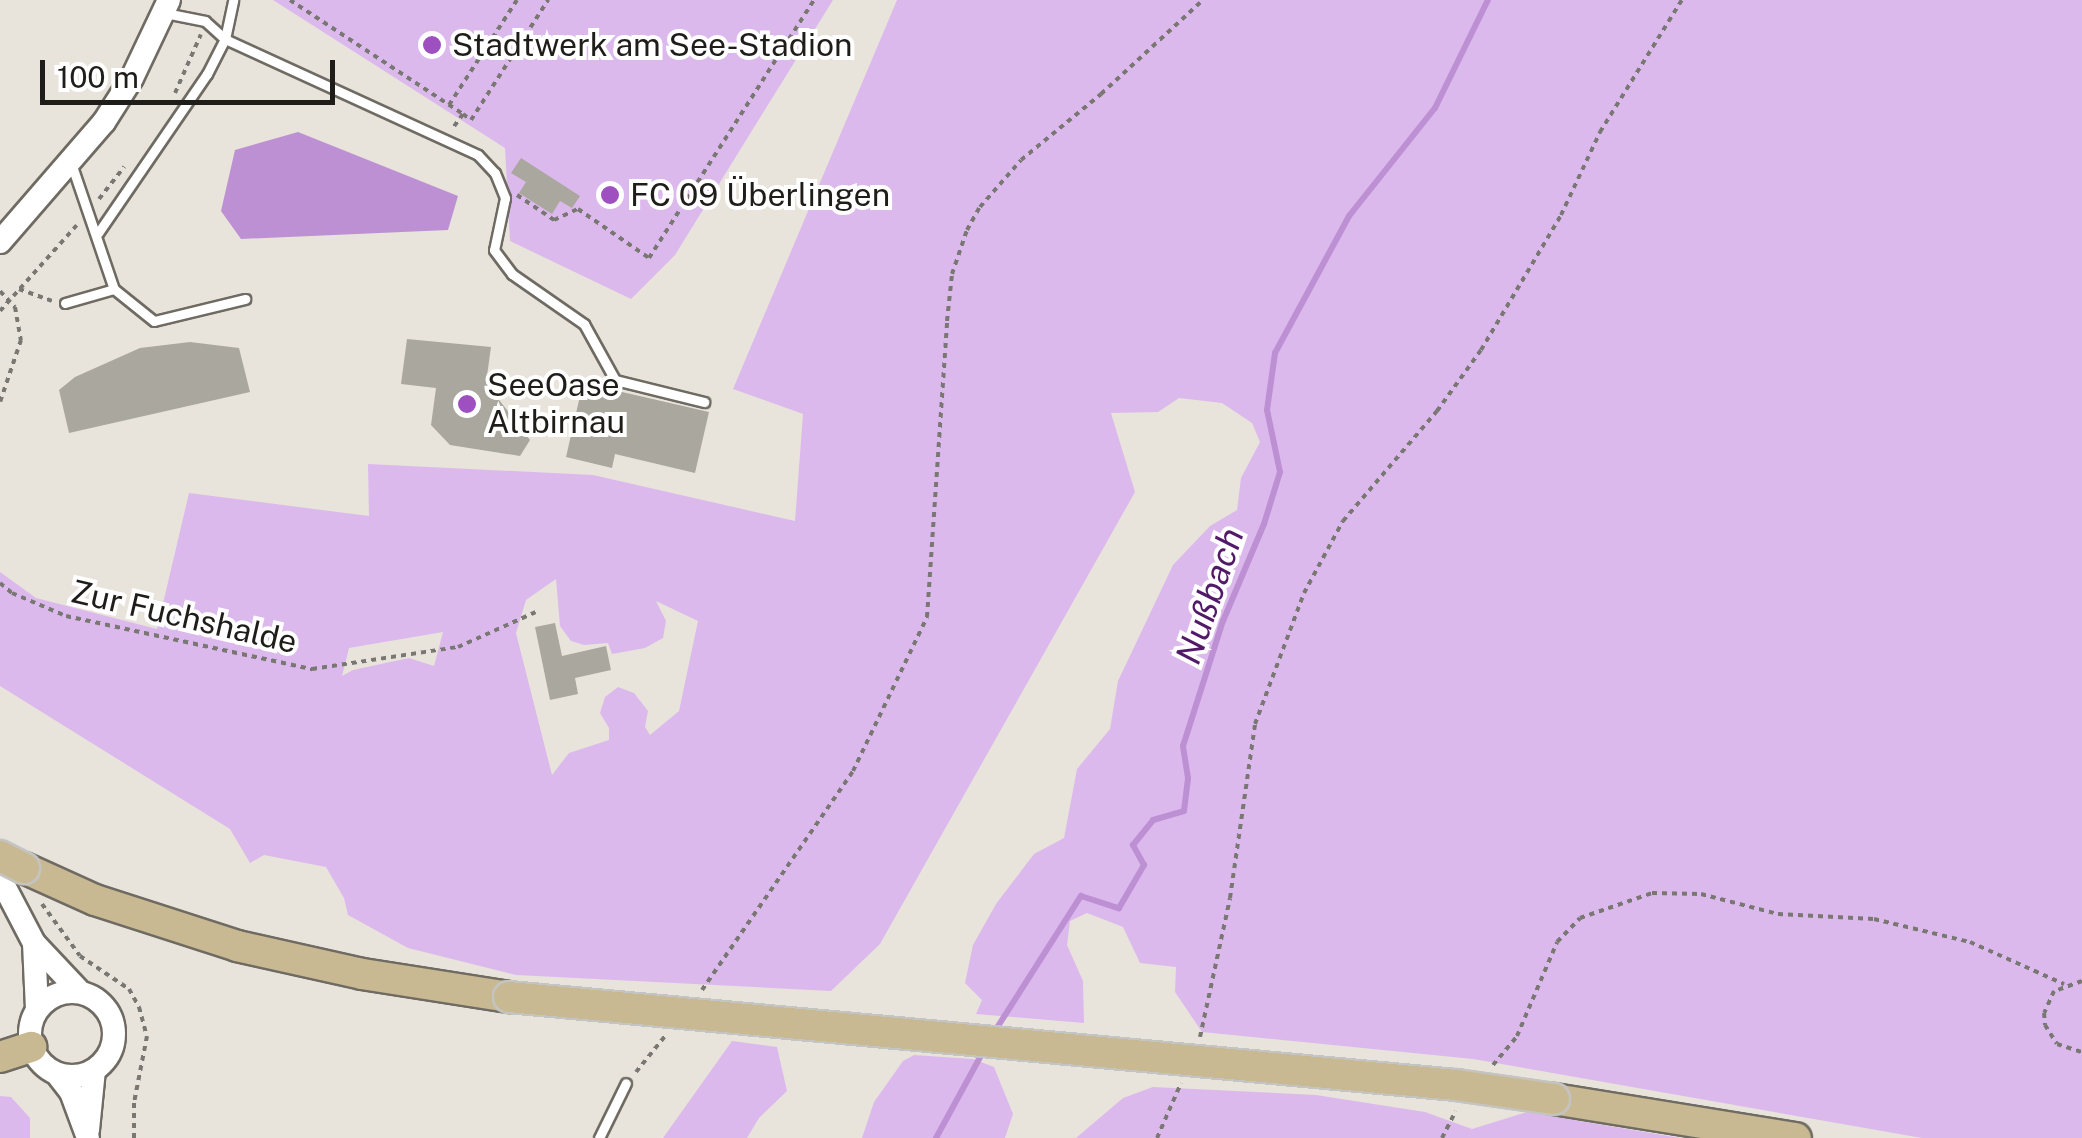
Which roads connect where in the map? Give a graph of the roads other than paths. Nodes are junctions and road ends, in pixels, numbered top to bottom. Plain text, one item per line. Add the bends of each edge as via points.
1 (233, 0) edge
2 (167, 6) edge
3 (226, 39) junction
4 (70, 160) junction
5 (98, 233) junction
6 (0, 242) edge
7 (114, 289) junction
8 (245, 299) dead end
9 (64, 302) road end
10 (704, 402) dead end
11 (8, 867) edge
12 (34, 943) junction
13 (79, 991) junction
14 (38, 1008) junction
15 (32, 1047) junction
16 (0, 1057) edge
17 (94, 1070) junction
18 (57, 1074) junction
19 (626, 1083) dead end
20 (88, 1138) edge
21 (599, 1138) edge
22 (1796, 1138) edge

1 - 3 lane
2 - 3 lane
2 - 4 street via 132,78
3 - 5 lane
3 - 10 lane via 478,156 496,173 505,198 494,250 512,274 584,324 616,380
4 - 5 lane
4 - 6 street
5 - 7 lane
7 - 8 lane via 154,322
7 - 9 lane
11 - 12 street
11 - 22 main road, bridge via 236,946 362,974 509,996 1456,1085
12 - 13 street
12 - 14 street
13 - 14 street via 52,996
13 - 17 street via 112,1018 112,1048
14 - 15 street via 31,1020
15 - 16 main road
15 - 18 street
17 - 18 street
17 - 20 street
18 - 20 street
19 - 21 lane

